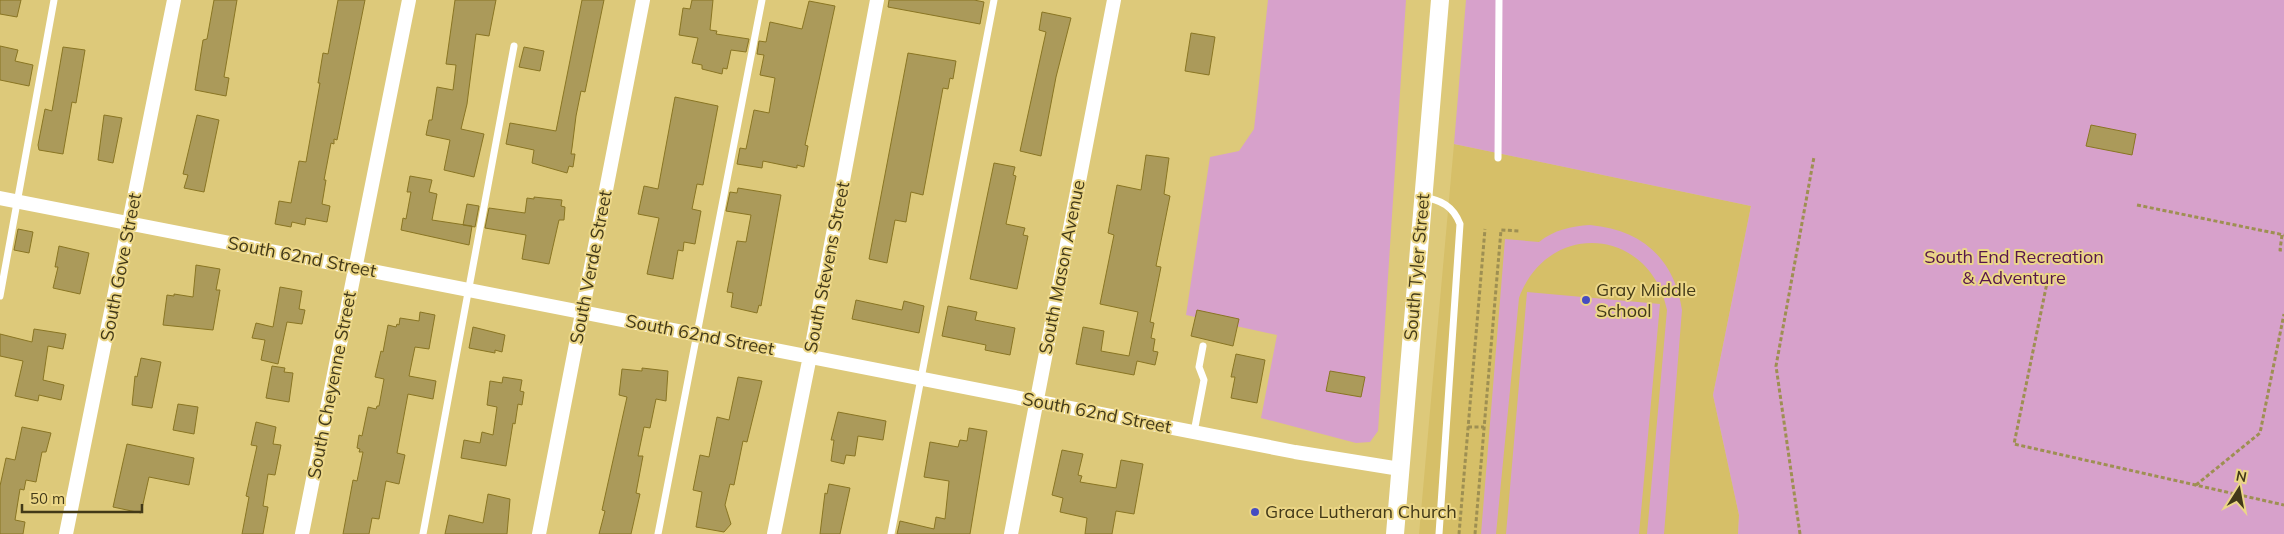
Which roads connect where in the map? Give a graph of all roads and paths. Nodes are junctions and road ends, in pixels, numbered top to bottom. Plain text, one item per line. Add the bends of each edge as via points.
1 (54, 0) edge
2 (174, 0) edge
3 (409, 0) edge
4 (643, 0) edge
5 (762, 0) edge
6 (877, 0) edge
7 (994, 0) edge
8 (1440, 0) edge
9 (1499, 0) edge
10 (1111, 1) edge
11 (514, 46) dead end
12 (1814, 157) dead end
13 (1498, 158) dead end
14 (1423, 197) junction
15 (0, 198) edge
16 (19, 201) junction
17 (2137, 205) dead end
18 (130, 223) junction
19 (1485, 229) dead end
20 (1520, 231) dead end
21 (2283, 235) edge
22 (2284, 250) edge
23 (356, 267) junction
24 (2049, 273) dead end
25 (470, 290) junction
26 (0, 296) edge
27 (582, 313) junction
28 (2284, 314) edge
29 (697, 335) junction
30 (1203, 346) dead end
31 (810, 356) junction
32 (921, 378) junction
33 (1037, 401) junction
34 (1468, 427) junction
35 (1484, 427) junction
36 (1194, 432) junction
37 (1400, 469) junction
38 (2196, 485) junction
39 (2284, 505) edge
40 (66, 534) edge
41 (302, 534) edge
42 (423, 534) edge
43 (539, 534) edge
44 (658, 534) edge
45 (774, 534) edge
46 (892, 534) edge
47 (1012, 534) edge
48 (1395, 534) edge
49 (1439, 534) edge
50 (1460, 534) edge
51 (1475, 534) edge
52 (1800, 534) edge

1 - 16 lane
2 - 18 street, South Gove Street
3 - 23 street, South Cheyenne Street
4 - 27 street, South Verde Street
5 - 29 lane
6 - 31 street, South Stevens Street
7 - 32 lane
8 - 14 street, South Tyler Street
9 - 13 lane
10 - 33 street, South Mason Avenue
11 - 25 lane
12 - 52 path via 1776,366
14 - 37 street, South Tyler Street
14 - 49 lane via 1440,200 1454,211 1460,224
15 - 16 street, South 62nd Street
16 - 18 street, South 62nd Street
16 - 26 lane
17 - 21 path
18 - 23 street, South 62nd Street
18 - 40 street, South Gove Street
19 - 34 path
20 - 35 path via 1501,230
21 - 22 path via 2280,250
23 - 25 street, South 62nd Street
23 - 41 street, South Cheyenne Street
24 - 38 path via 2014,444
25 - 27 street, South 62nd Street
25 - 42 lane
27 - 29 street, South 62nd Street
27 - 43 street, South Verde Street
28 - 38 path via 2260,433
29 - 31 street, South 62nd Street
29 - 44 lane
30 - 36 lane via 1199,367 1204,380
31 - 32 street, South 62nd Street
31 - 45 street, South Stevens Street
32 - 33 street, South 62nd Street
32 - 46 lane
33 - 36 street, South 62nd Street
33 - 47 street, South Mason Avenue
34 - 35 path
34 - 50 path
35 - 51 path
36 - 37 street, South 62nd Street
37 - 48 street, South Tyler Street
38 - 39 path

